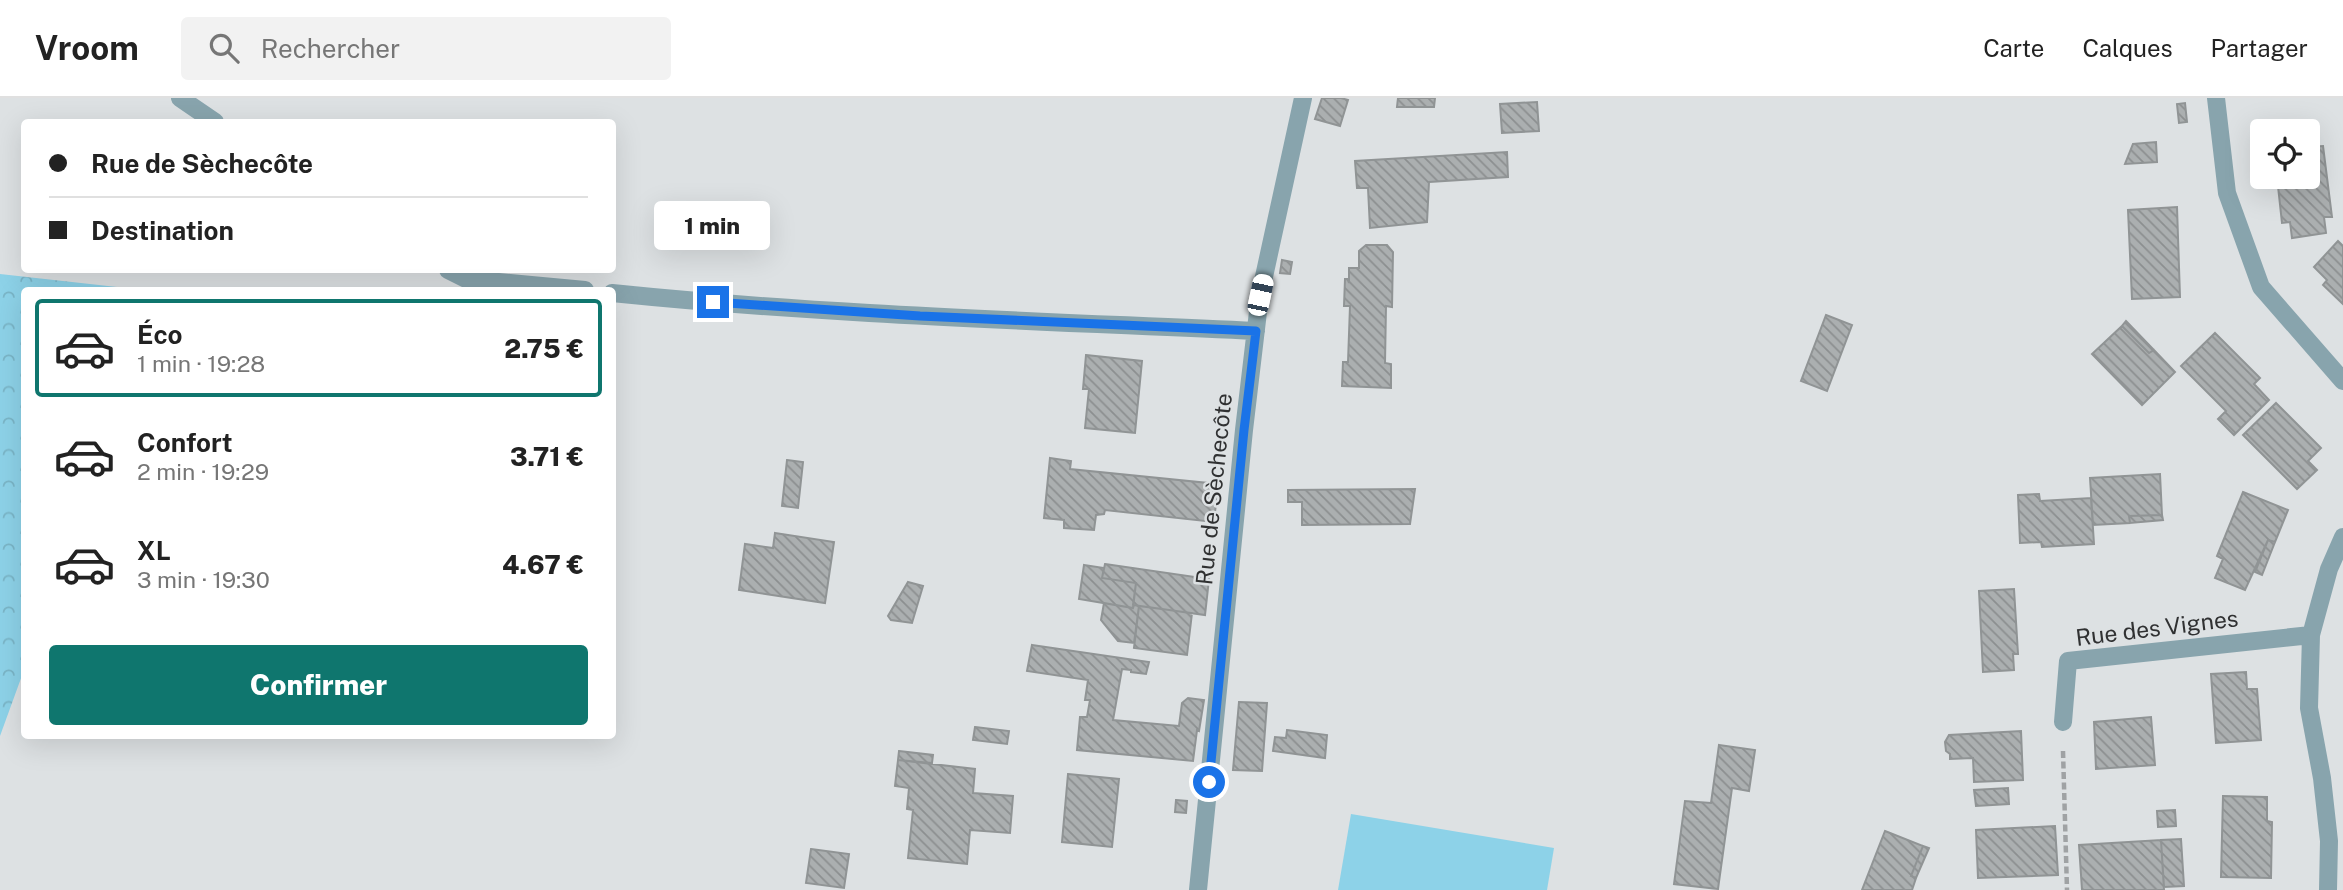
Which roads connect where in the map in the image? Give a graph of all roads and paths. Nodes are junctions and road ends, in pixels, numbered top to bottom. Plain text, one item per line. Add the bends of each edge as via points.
1 (180, 98) edge
2 (1303, 98) edge
3 (2216, 98) edge
4 (211, 119) edge
5 (454, 273) edge
6 (553, 287) edge
7 (616, 293) edge
8 (1256, 331) junction
9 (2343, 381) edge
10 (2343, 537) edge
11 (2311, 635) junction
12 (2063, 722) joint
13 (2325, 809) junction
14 (2343, 815) edge
15 (1198, 890) edge
16 (2067, 890) edge
17 (2328, 890) edge

1 - 4 street
2 - 8 street, Rue de Sèchecôte
3 - 9 street via 2227,193 2261,287
5 - 6 street via 466,279
7 - 8 street via 920,316
8 - 15 street, Rue de Sèchecôte
10 - 11 street
11 - 12 street, Rue des Vignes via 2068,661
11 - 13 street via 2309,708
12 - 16 path
13 - 14 street
13 - 17 street

